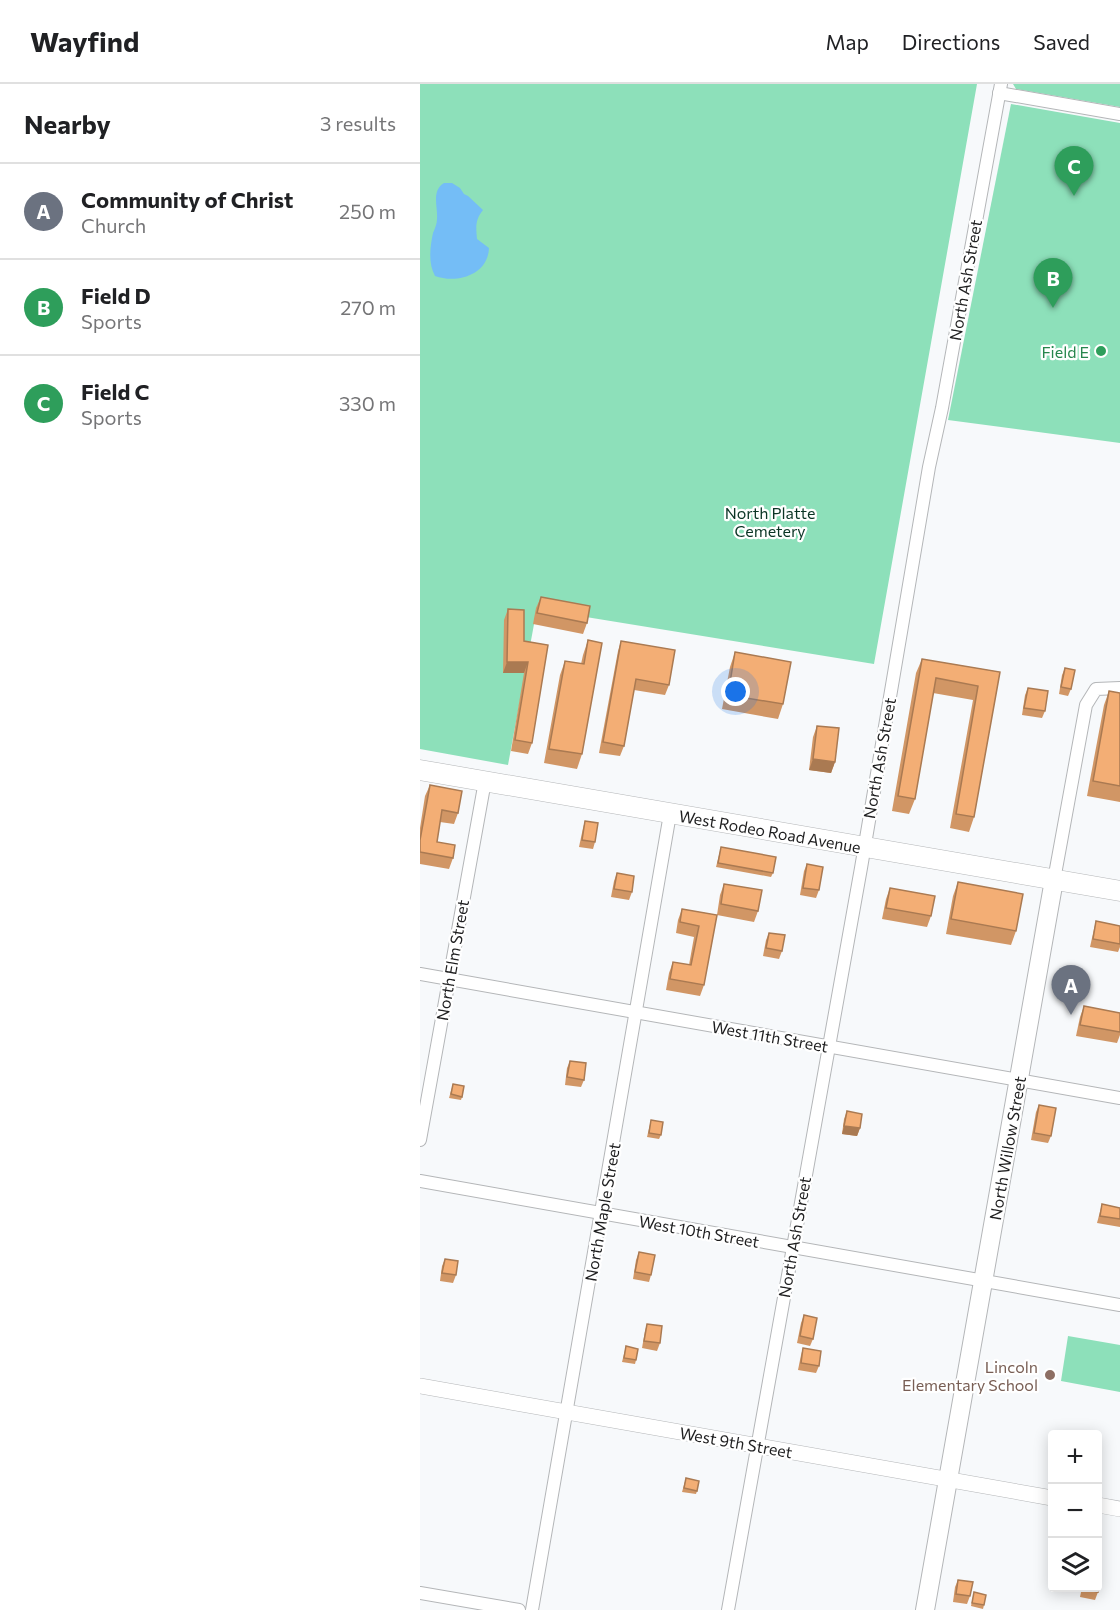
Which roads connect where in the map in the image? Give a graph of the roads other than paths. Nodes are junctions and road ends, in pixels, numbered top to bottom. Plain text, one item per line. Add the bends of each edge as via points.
1 (1000, 89) edge
2 (1120, 114) edge
3 (1120, 688) edge
4 (420, 770) edge
5 (485, 782) junction
6 (670, 814) junction
7 (864, 848) junction
8 (1054, 880) junction
9 (1120, 891) edge
10 (420, 974) edge
11 (449, 979) junction
12 (635, 1012) junction
13 (828, 1046) junction
14 (1019, 1080) junction
15 (1120, 1098) edge
16 (420, 1140) edge
17 (420, 1181) edge
18 (602, 1213) junction
19 (792, 1247) junction
20 (983, 1281) junction
21 (1120, 1305) edge
22 (420, 1386) edge
23 (567, 1412) junction
24 (756, 1446) junction
25 (948, 1479) junction
26 (1048, 1497) edge
27 (1102, 1506) edge
28 (1120, 1509) edge
29 (420, 1593) edge
30 (519, 1610) edge
31 (532, 1610) edge
32 (728, 1610) edge
33 (925, 1610) edge

1 - 2 street
1 - 7 street, North Ash Street via 929,467
3 - 8 street, North Willow Street via 1096,689 1086,705
4 - 5 main road, West Rodeo Road Avenue
5 - 6 main road, West Rodeo Road Avenue
5 - 11 street, North Elm Street
6 - 7 main road, West Rodeo Road Avenue
6 - 12 street, North Maple Street
7 - 8 main road, West Rodeo Road Avenue
7 - 13 street, North Ash Street
8 - 9 main road, West Rodeo Road Avenue
8 - 14 main road, North Willow Street
10 - 11 street, West 11th Street
11 - 12 street, West 11th Street
11 - 16 street, North Elm Street
12 - 13 street, West 11th Street
12 - 18 street, North Maple Street
13 - 14 street, West 11th Street
13 - 19 street, North Ash Street
14 - 15 street, West 11th Street
14 - 20 main road, North Willow Street
17 - 18 street, West 10th Street
18 - 19 street, West 10th Street
18 - 23 street, North Maple Street
19 - 20 street, West 10th Street
19 - 24 street, North Ash Street
20 - 21 street, West 10th Street
20 - 25 main road, North Willow Street
22 - 23 street, West 9th Street
23 - 24 street, West 9th Street
23 - 31 street, North Maple Street
24 - 25 street, West 9th Street
24 - 32 street, North Ash Street
25 - 26 street, West 9th Street
25 - 33 main road, North Willow Street
27 - 28 street
29 - 30 street

